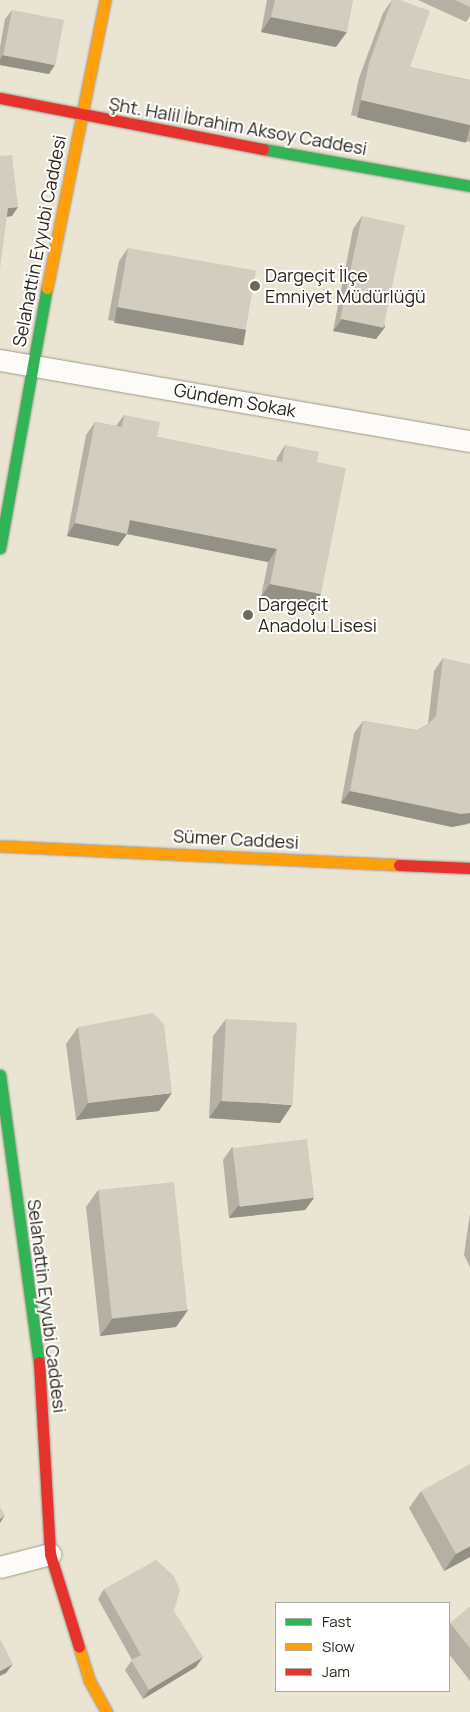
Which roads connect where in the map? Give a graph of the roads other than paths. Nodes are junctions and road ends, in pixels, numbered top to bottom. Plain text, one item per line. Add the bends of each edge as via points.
1 (105, 0) edge
2 (0, 98) edge
3 (82, 116) junction
4 (470, 186) edge
5 (0, 360) edge
6 (31, 366) junction
7 (470, 441) edge
8 (0, 548) edge
9 (0, 846) edge
10 (470, 868) edge
11 (0, 1075) edge
12 (50, 1554) junction
13 (0, 1567) edge
14 (107, 1712) edge

1 - 3 street, Selahattin Eyyubi Caddesi
2 - 3 street, Şht. Halil İbrahim Aksoy Caddesi
3 - 4 street, Şht. Halil İbrahim Aksoy Caddesi
3 - 6 street, Selahattin Eyyubi Caddesi
5 - 6 street, Gündem Sokak
6 - 7 street, Gündem Sokak
6 - 8 street, Selahattin Eyyubi Caddesi
9 - 10 street, Sümer Caddesi
11 - 12 street, Selahattin Eyyubi Caddesi via 43,1394
12 - 13 street
12 - 14 street, Selahattin Eyyubi Caddesi via 89,1680

